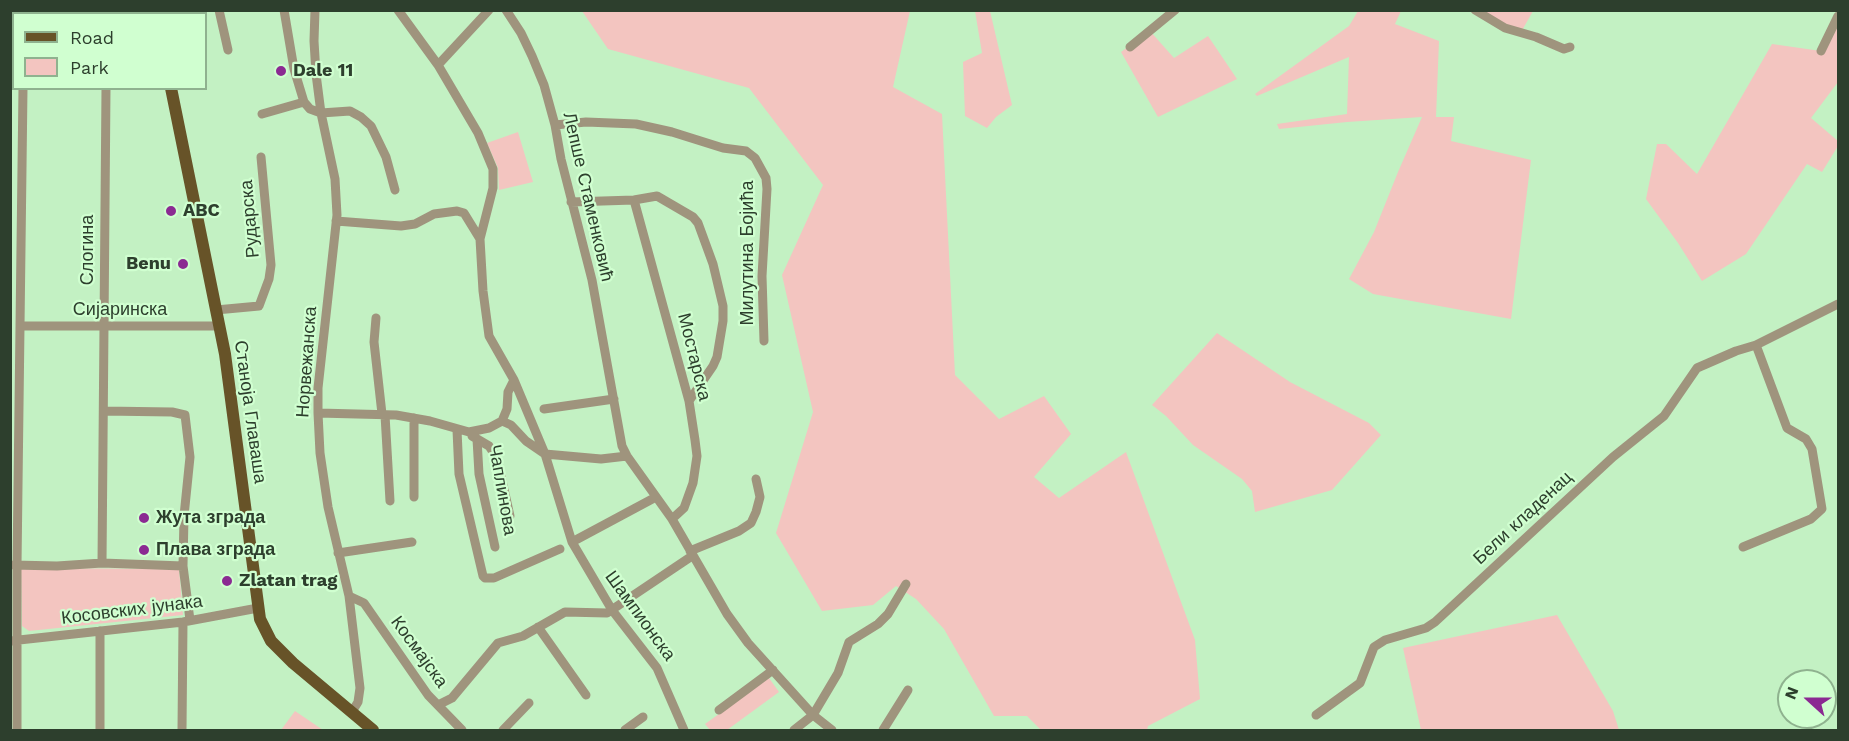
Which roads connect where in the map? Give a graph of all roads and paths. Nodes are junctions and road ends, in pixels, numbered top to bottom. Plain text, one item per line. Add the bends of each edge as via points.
1 (219, 10) edge
2 (284, 10) edge
3 (315, 10) edge
4 (398, 10) edge
5 (489, 10) edge
6 (506, 10) edge
7 (1175, 10) edge
8 (1475, 10) edge
9 (1839, 16) edge
10 (1130, 47) dead end
11 (1570, 47) dead end
12 (228, 50) dead end
13 (1821, 51) dead end
14 (438, 65) junction
15 (23, 90) edge
16 (106, 90) edge
17 (171, 90) edge
18 (304, 102) junction
19 (321, 113) junction
20 (262, 114) dead end
21 (555, 125) junction
22 (261, 157) dead end
23 (395, 190) dead end
24 (634, 200) junction
25 (571, 202) junction
26 (336, 220) junction
27 (480, 239) junction
28 (1839, 304) edge
29 (216, 310) junction
30 (376, 318) dead end
31 (21, 326) junction
32 (219, 326) junction
33 (104, 327) junction
34 (764, 341) dead end
35 (1755, 345) junction
36 (514, 380) junction
37 (614, 399) junction
38 (689, 401) junction
39 (544, 409) dead end
40 (104, 411) junction
41 (318, 413) junction
42 (383, 414) junction
43 (414, 418) junction
44 (502, 421) junction
45 (457, 430) junction
46 (473, 436) junction
47 (545, 454) junction
48 (627, 456) junction
49 (756, 479) dead end
50 (14, 488) edge
51 (414, 497) dead end
52 (656, 498) junction
53 (390, 501) dead end
54 (510, 516) dead end
55 (672, 519) junction
56 (412, 542) dead end
57 (572, 542) junction
58 (495, 547) dead end
59 (1743, 547) dead end
60 (560, 549) dead end
61 (338, 553) junction
62 (691, 554) junction
63 (102, 563) junction
64 (14, 565) edge
65 (183, 566) junction
66 (906, 584) dead end
67 (349, 596) junction
68 (258, 608) junction
69 (612, 610) junction
70 (186, 621) junction
71 (538, 627) junction
72 (100, 631) junction
73 (14, 641) edge
74 (773, 670) junction
75 (908, 690) dead end
76 (586, 695) dead end
77 (530, 703) dead end
78 (438, 705) junction
79 (14, 709) edge
80 (719, 710) dead end
81 (352, 712) junction
82 (813, 715) junction
83 (1316, 715) dead end
84 (643, 717) dead end
85 (17, 730) edge
86 (100, 730) edge
87 (182, 730) edge
88 (372, 730) edge
89 (462, 730) edge
90 (503, 730) edge
91 (625, 730) edge
92 (684, 730) edge
93 (794, 730) edge
94 (831, 730) edge
95 (883, 730) edge

1 - 12 street
2 - 18 street
3 - 19 street, Норвежанска
4 - 14 street
5 - 14 street
6 - 21 street, Лепше Стаменковић via 532,56
7 - 10 street
8 - 11 street via 1505,28 1564,49
9 - 13 street
14 - 27 street via 478,133 493,169 494,188
15 - 31 street
16 - 33 street, Слогина
17 - 29 main road, Станоја Главаша
18 - 19 street
18 - 20 street
19 - 23 street via 350,111 371,126 384,150
19 - 26 street, Норвежанска via 335,179
21 - 25 street, Лепше Стаменковић
21 - 34 street, Милутина Бојића via 636,124 746,151 755,158 766,178 767,189 762,276
22 - 29 street, Рударска via 269,279 259,306
24 - 25 street
24 - 38 street, Мостарска
24 - 38 street via 657,196 693,217 703,231 713,264 723,306 717,357
25 - 37 street, Лепше Стаменковић
26 - 27 street via 401,226 434,214 462,211
26 - 41 street, Норвежанска
27 - 36 street, Шампионска via 489,336
28 - 35 street, Бели кладенац
29 - 32 main road, Станоја Главаша
30 - 42 street via 374,342
31 - 33 street, Сијаринска
31 - 50 street
32 - 33 street, Сијаринска
32 - 68 main road, Станоја Главаша
33 - 40 street, Слогина
35 - 59 street via 1787,428 1806,439 1812,448 1822,509 1810,519
35 - 83 street, Бели кладенац via 1697,368 1659,421 1613,457 1435,622 1374,647 1360,683
36 - 44 street
36 - 47 street, Шампионска
37 - 39 street
37 - 48 street, Лепше Стаменковић
38 - 55 street, Мостарска via 696,466 684,508
40 - 63 street, Слогина
40 - 65 street via 185,415 190,457
41 - 42 street
41 - 61 street, Норвежанска via 325,486
42 - 43 street
42 - 53 street
43 - 45 street
43 - 51 street
44 - 46 street
44 - 47 street
45 - 46 street
45 - 60 street via 459,474 483,576 494,578
46 - 54 street via 489,446 497,458
46 - 58 street, Чаплинова
47 - 48 street via 601,459
47 - 57 street, Шампионска
48 - 52 street, Лепше Стаменковић
49 - 62 street via 760,497 751,523
50 - 64 street
52 - 55 street, Лепше Стаменковић
52 - 57 street
55 - 62 street, Лепше Стаменковић
56 - 61 street
57 - 69 street, Шампионска
61 - 67 street, Норвежанска
62 - 69 street
62 - 74 street, Лепше Стаменковић via 727,614
63 - 64 street
63 - 65 street
64 - 73 street
65 - 70 street
66 - 82 street via 888,614 849,642 838,673
67 - 78 street, Космајска via 364,603
67 - 81 street, Норвежанска via 360,688
68 - 70 street, Косовских јунака
68 - 81 main road, Станоја Главаша via 271,641
69 - 71 street via 600,614 565,612
69 - 92 street, Шампионска via 657,668
70 - 72 street, Косовских јунака
70 - 87 street
71 - 76 street
71 - 78 street via 498,643 452,698
72 - 73 street, Косовских јунака
72 - 86 street
73 - 79 street
74 - 80 street
74 - 82 street, Лепше Стаменковић
75 - 95 street
77 - 90 street
78 - 89 street, Космајска
79 - 85 street
81 - 88 main road, Станоја Главаша
82 - 93 street
82 - 94 street, Лепше Стаменковић
84 - 91 street

